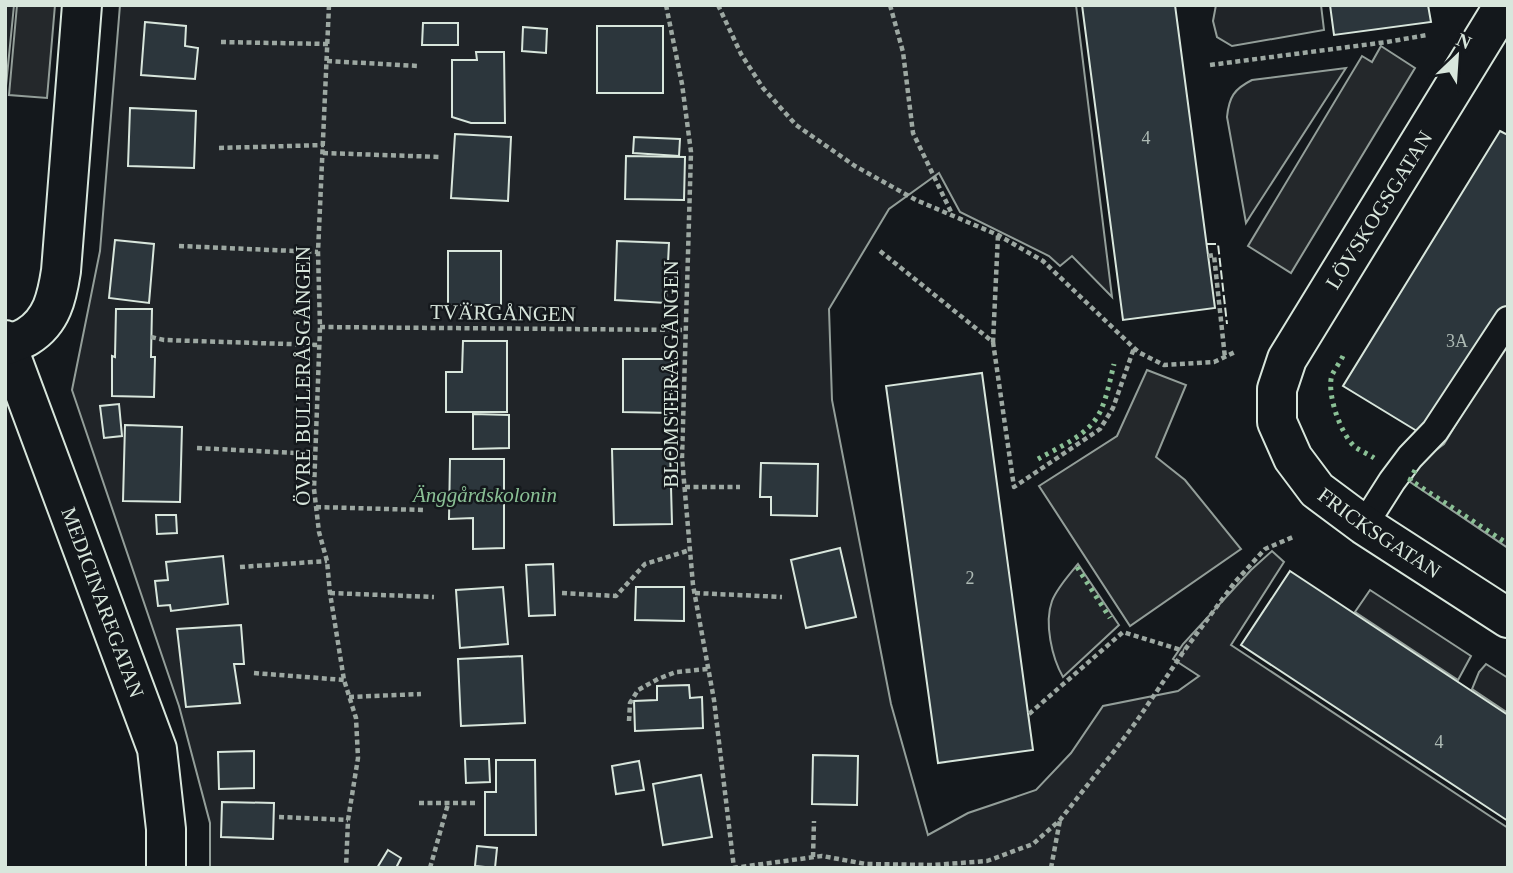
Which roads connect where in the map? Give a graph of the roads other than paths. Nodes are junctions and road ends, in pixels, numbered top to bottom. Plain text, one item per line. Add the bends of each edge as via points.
1 (82, 5) edge
2 (1504, 5) edge
3 (1508, 320) edge
4 (6, 343) edge
5 (1277, 422) joint
6 (1364, 524) junction
7 (1508, 618) edge
8 (166, 868) edge

1 - 4 street, MEDICINAREGATAN via 57,298 44,321 29,335
2 - 5 street, LÖVSKOGSGATAN via 1287,359 1277,389
3 - 6 lane via 1435,431 1410,457
4 - 8 street, MEDICINAREGATAN via 157,749
5 - 6 street, FRICKSGATAN via 1293,458 1317,490
6 - 7 street, FRICKSGATAN

